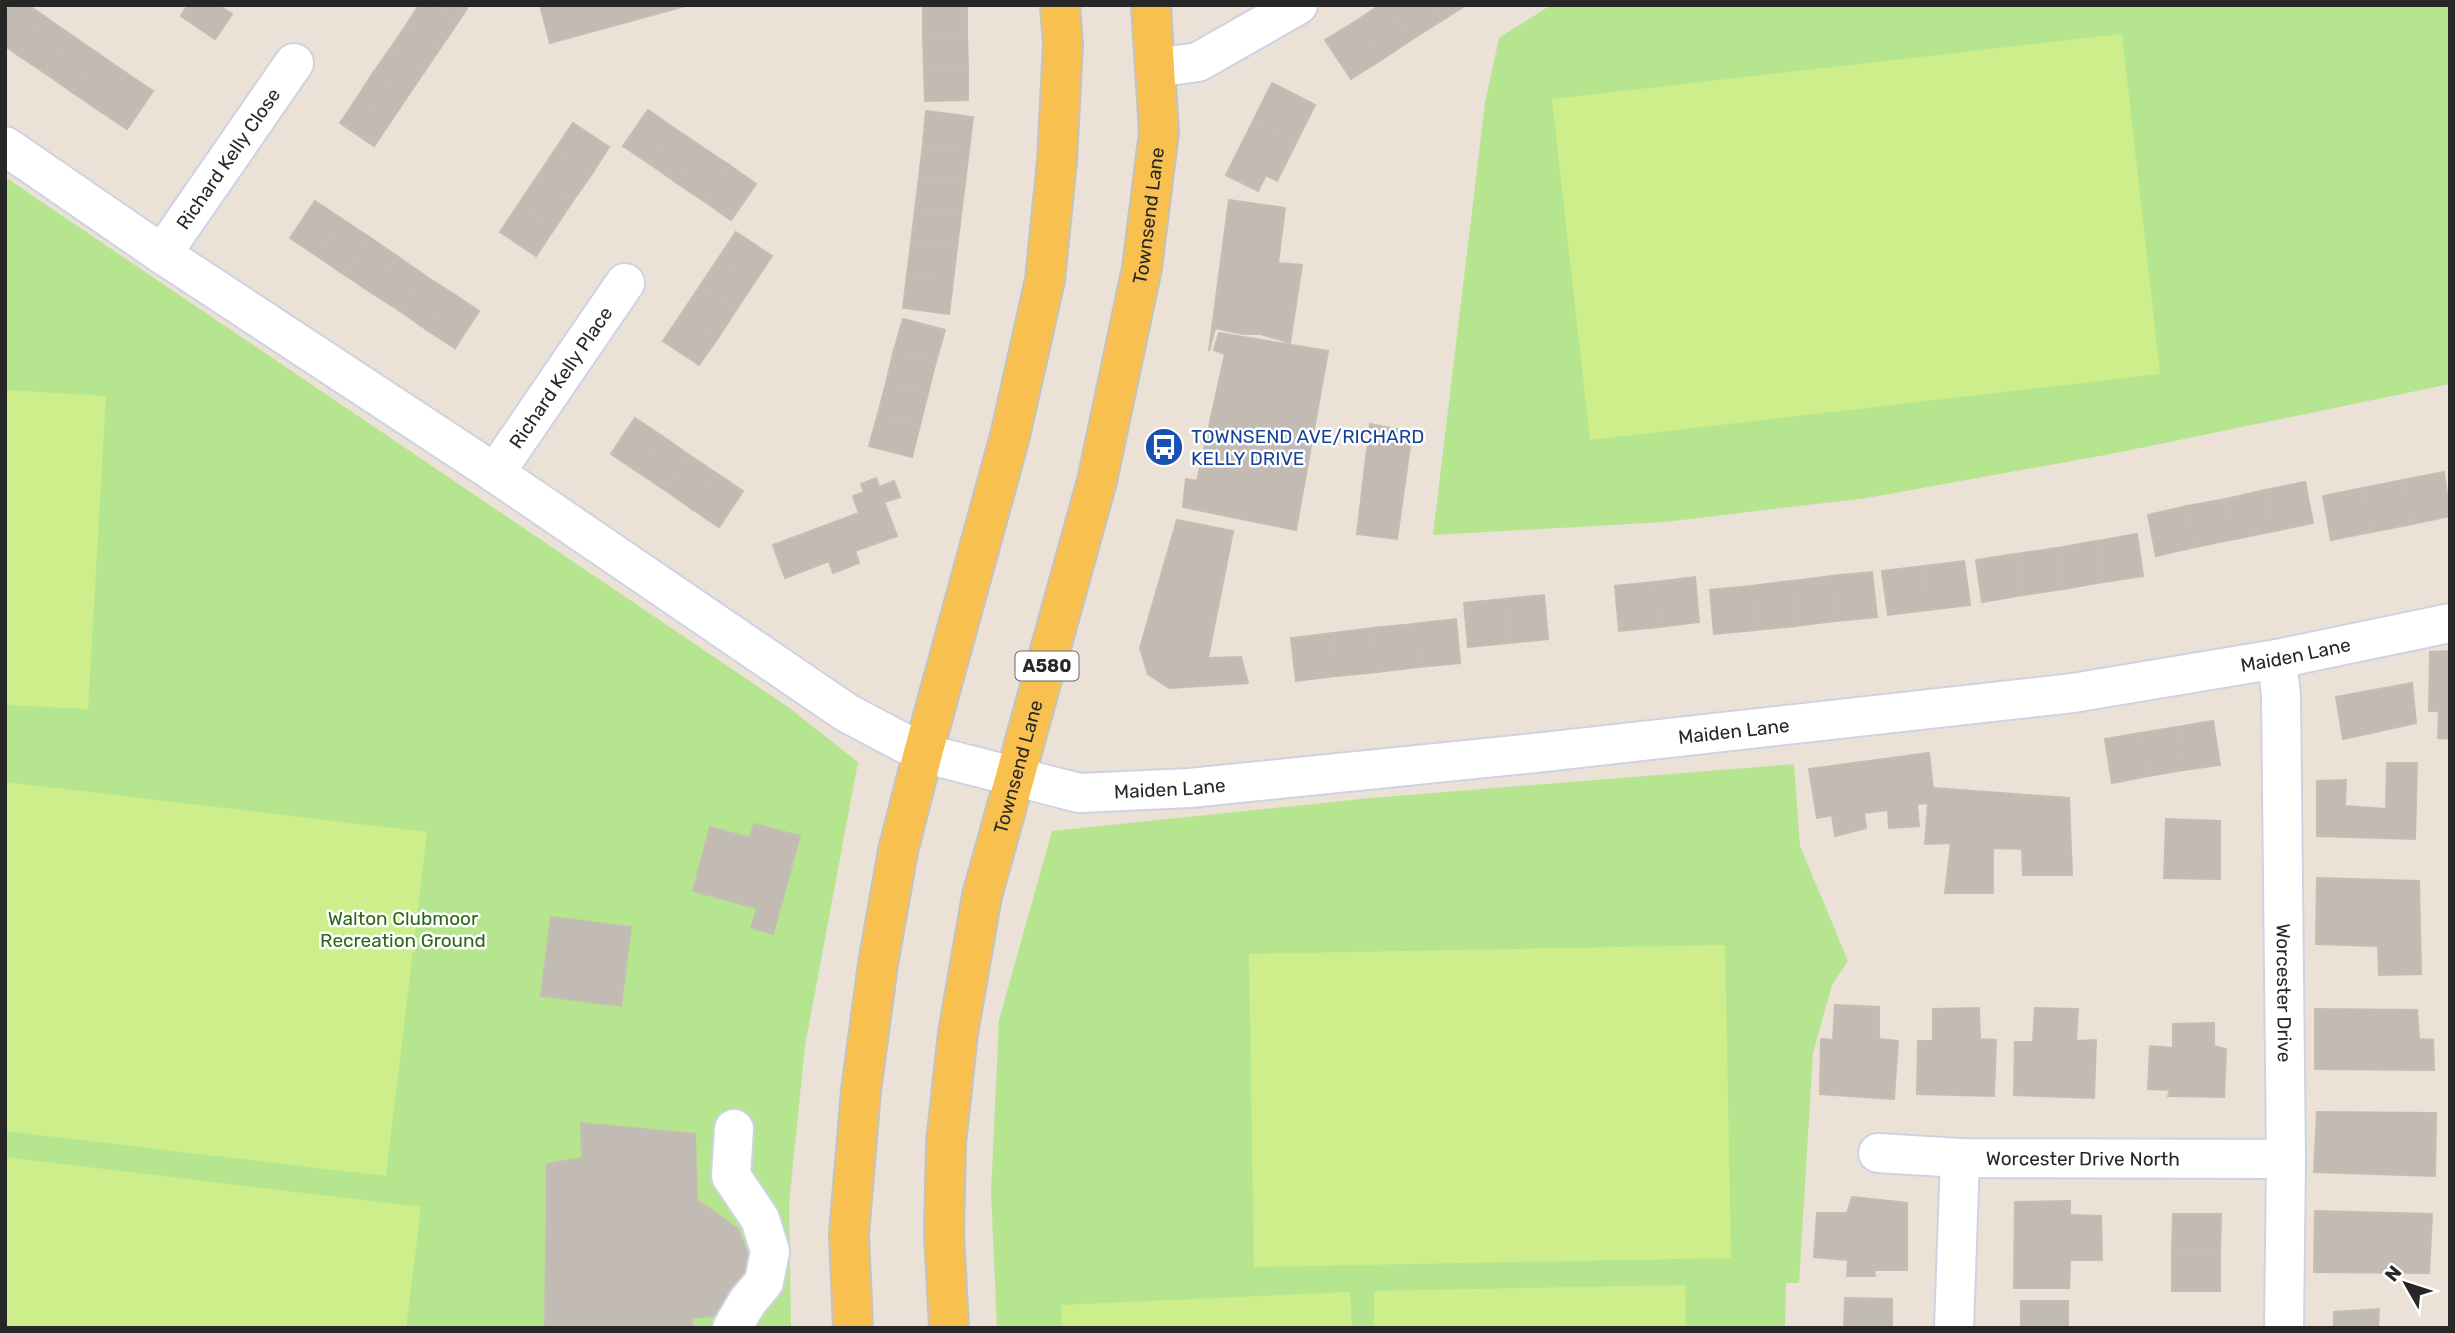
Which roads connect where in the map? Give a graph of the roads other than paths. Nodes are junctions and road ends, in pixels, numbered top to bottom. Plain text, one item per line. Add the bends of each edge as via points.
1 (1060, 5) edge
2 (1151, 5) edge
3 (1298, 5) edge
4 (294, 63) dead end
5 (1155, 68) junction
6 (5, 146) edge
7 (162, 254) junction
8 (625, 283) dead end
9 (495, 473) junction
10 (2450, 623) edge
11 (2277, 659) junction
12 (923, 753) junction
13 (1013, 777) junction
14 (734, 1129) dead end
15 (1878, 1153) dead end
16 (1961, 1158) junction
17 (2286, 1159) junction
18 (732, 1328) edge
19 (853, 1328) edge
20 (949, 1328) edge
21 (1954, 1328) edge
22 (2284, 1328) edge

1 - 12 main road via 1063,44 1057,161 1045,280 1010,436
2 - 5 main road, Townsend Lane / A580
3 - 5 street via 1198,62
4 - 7 street, Richard Kelly Close
5 - 13 main road, Townsend Lane / A580 via 1159,132 1142,268 1097,481
6 - 7 street, Maiden Lane
7 - 9 street, Maiden Lane
8 - 9 street, Richard Kelly Place
9 - 12 street, Maiden Lane via 848,713
10 - 11 street, Maiden Lane
11 - 13 street, Maiden Lane via 2073,693 1190,788 1079,793
11 - 17 street, Worcester Drive
12 - 13 street, Maiden Lane
12 - 19 main road via 898,851 861,1091 849,1234
13 - 20 main road, Townsend Lane / A580 via 982,896 958,1033 946,1143
14 - 18 street via 731,1176 760,1219 770,1251 764,1282
15 - 16 street, Worcester Drive North
16 - 17 street, Worcester Drive North
16 - 21 street
17 - 22 street, Worcester Drive

